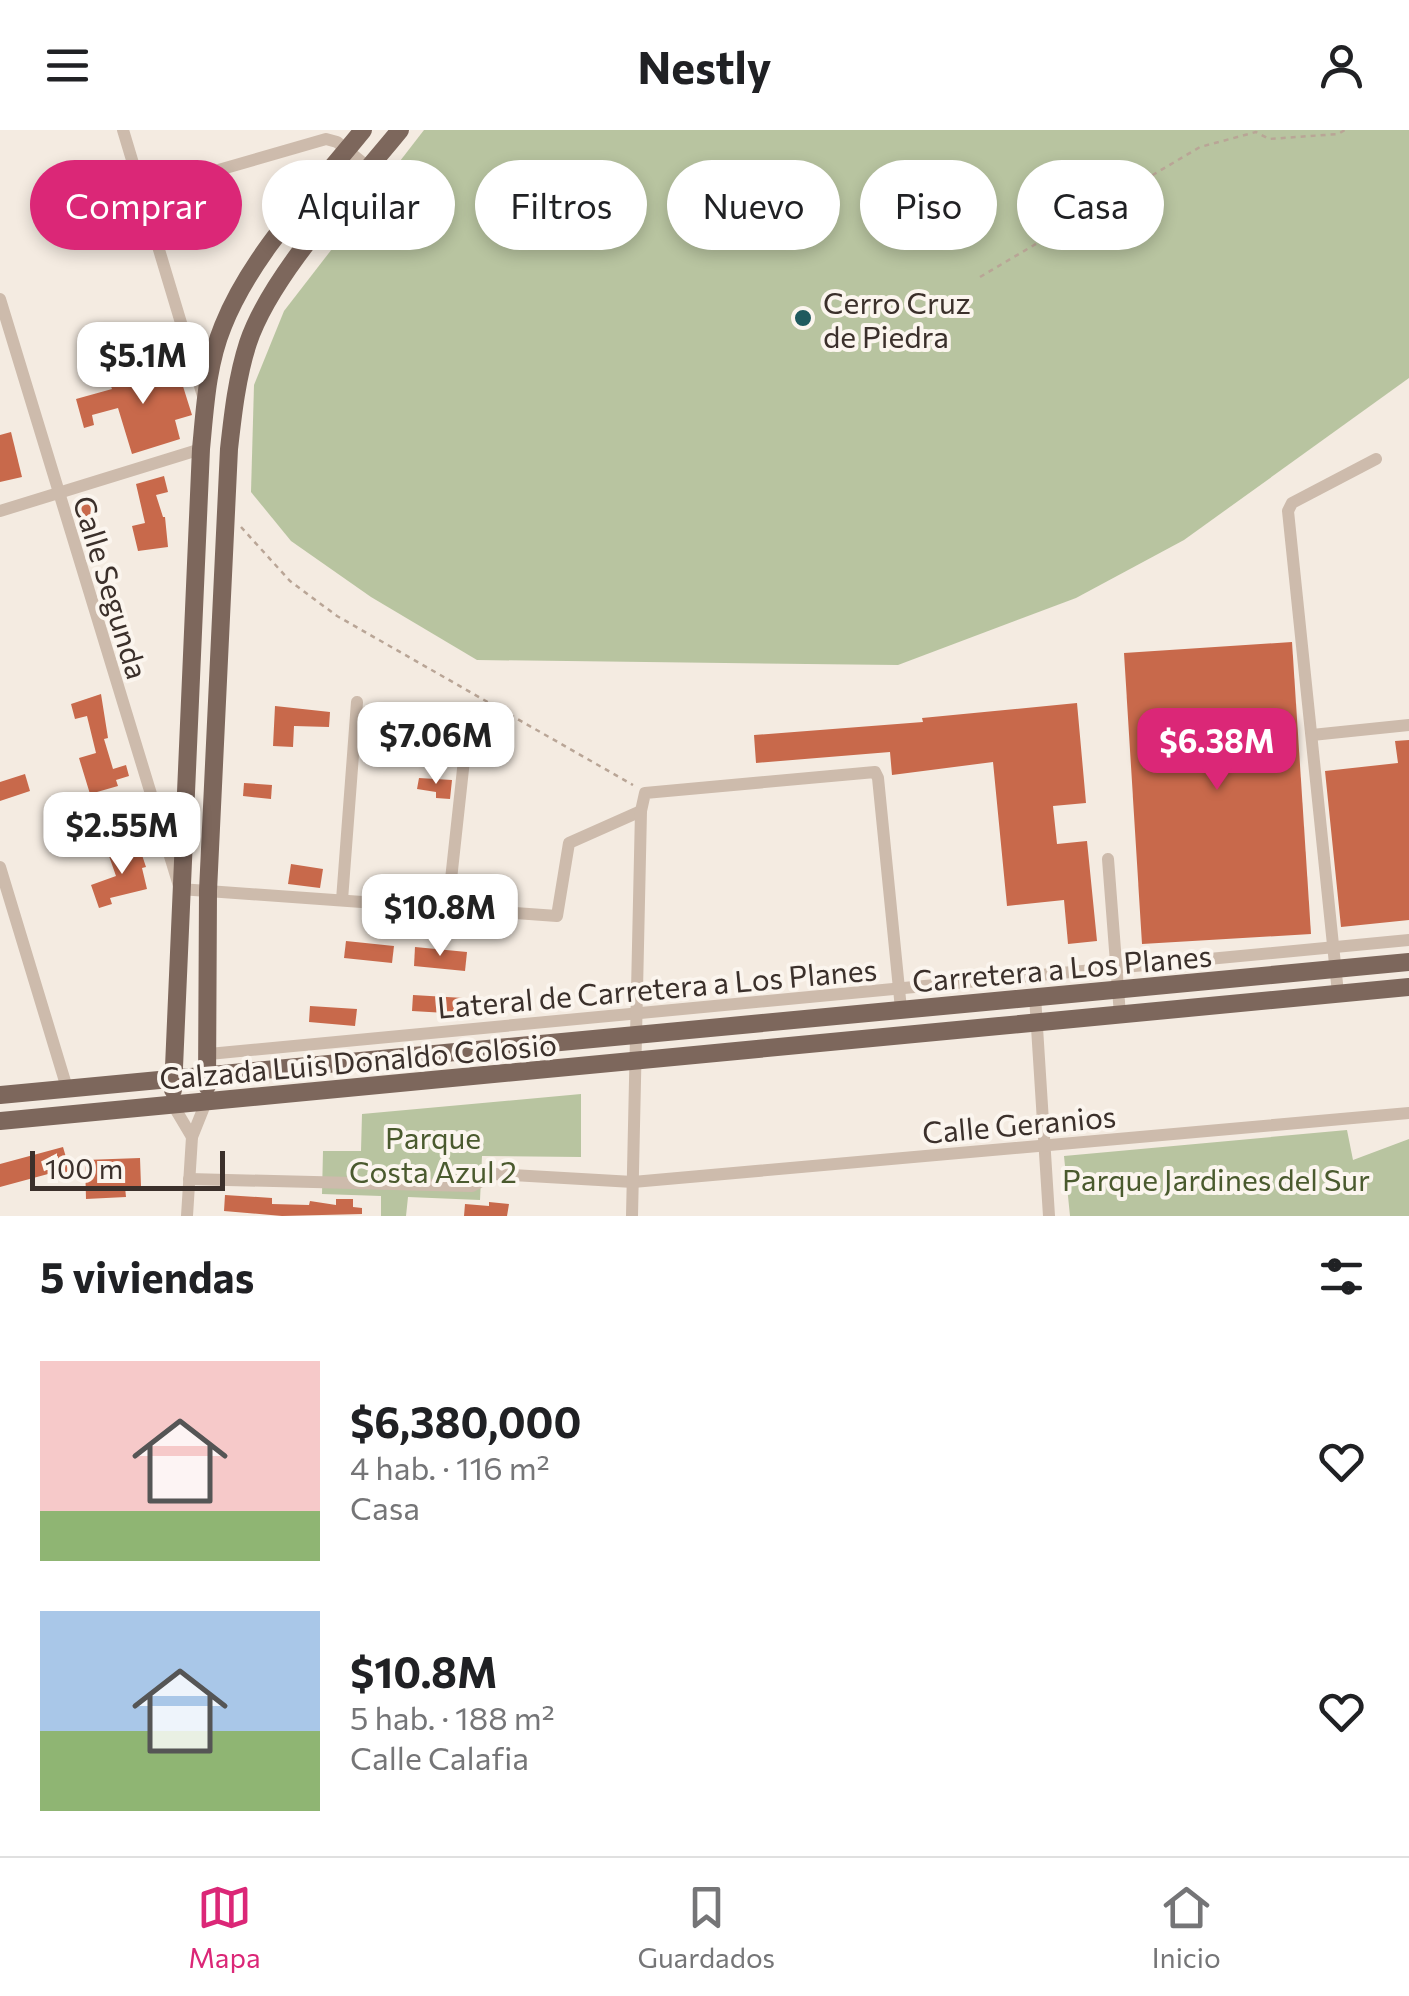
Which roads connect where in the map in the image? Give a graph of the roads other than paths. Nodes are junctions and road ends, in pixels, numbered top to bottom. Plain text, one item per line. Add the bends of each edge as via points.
1 (123, 130) edge
2 (363, 130) edge
3 (394, 132) edge
4 (348, 150) junction
5 (132, 160) edge
6 (360, 160) edge
7 (375, 160) edge
8 (242, 164) edge
9 (159, 250) edge
10 (303, 250) edge
11 (0, 299) edge
12 (205, 403) junction
13 (200, 449) junction
14 (1376, 459) dead end
15 (57, 494) junction
16 (0, 511) edge
17 (357, 702) dead end
18 (1409, 725) edge
19 (1312, 735) junction
20 (464, 760) dead end
21 (641, 811) junction
22 (1108, 859) dead end
23 (0, 867) edge
24 (180, 890) junction
25 (208, 892) junction
26 (342, 900) junction
27 (448, 908) junction
28 (1409, 940) edge
29 (1333, 946) junction
30 (1409, 962) edge
31 (1116, 968) junction
32 (1336, 969) junction
33 (1409, 987) edge
34 (899, 989) junction
35 (1118, 990) junction
36 (1338, 993) junction
37 (1035, 996) junction
38 (901, 1009) junction
39 (639, 1015) junction
40 (1120, 1015) junction
41 (1036, 1022) junction
42 (720, 1026) joint
43 (638, 1034) junction
44 (722, 1050) joint
45 (209, 1054) junction
46 (637, 1060) junction
47 (208, 1077) junction
48 (174, 1079) junction
49 (67, 1088) junction
50 (0, 1096) edge
51 (206, 1102) junction
52 (173, 1105) junction
53 (1409, 1113) edge
54 (0, 1121) edge
55 (192, 1136) junction
56 (1042, 1146) junction
57 (189, 1179) junction
58 (634, 1182) junction
59 (187, 1216) edge
60 (632, 1216) edge
61 (1049, 1216) edge

1 - 5 street
2 - 4 main road
3 - 7 main road
4 - 6 street
4 - 8 street via 326,140
4 - 12 main road via 236,296 217,343
9 - 12 street
10 - 25 main road via 249,340 237,384
11 - 15 street, Calle Segunda
12 - 13 main road
13 - 15 street
13 - 24 main road
14 - 19 street via 1289,506
15 - 16 street
15 - 24 street, Calle Segunda
17 - 26 street
18 - 19 street
19 - 29 street
20 - 27 street
21 - 27 street via 568,844 558,914
21 - 34 street via 645,792 875,772
21 - 39 street
22 - 31 street
23 - 49 street
24 - 25 street
24 - 48 main road
25 - 26 street
25 - 45 main road
26 - 27 street
28 - 29 street, Lateral de Carretera a Los Planes
29 - 31 street, Lateral de Carretera a Los Planes
29 - 32 street
30 - 32 main road, Carretera a Los Planes
31 - 34 street, Lateral de Carretera a Los Planes
31 - 35 street
32 - 35 main road, Carretera a Los Planes
32 - 36 street
33 - 36 main road, Carretera a Los Planes
34 - 38 street
34 - 39 street, Lateral de Carretera a Los Planes
35 - 37 main road, Carretera a Los Planes
35 - 40 street
36 - 40 main road, Carretera a Los Planes
37 - 38 main road, Carretera a Los Planes
37 - 41 street
38 - 42 main road, Carretera a Los Planes
39 - 43 street
39 - 45 street, Lateral de Carretera a Los Planes
40 - 41 main road, Carretera a Los Planes
41 - 44 main road, Carretera a Los Planes
41 - 56 street
42 - 43 main road, Calzada Luis Donaldo Colosio
43 - 46 street
43 - 47 main road, Calzada Luis Donaldo Colosio
44 - 46 main road, Calzada Luis Donaldo Colosio
45 - 47 main road
46 - 51 main road, Calzada Luis Donaldo Colosio
46 - 58 street
47 - 48 main road, Calzada Luis Donaldo Colosio
47 - 51 main road
48 - 49 main road, Calzada Luis Donaldo Colosio
48 - 52 main road
49 - 50 main road, Calzada Luis Donaldo Colosio
51 - 52 main road, Calzada Luis Donaldo Colosio
51 - 55 street
52 - 54 main road, Calzada Luis Donaldo Colosio
52 - 55 street
53 - 56 street, Calle Geranios
55 - 57 street
56 - 58 street, Calle Geranios
56 - 61 street
57 - 58 street, Calle Geranios via 472,1186 496,1174
57 - 59 street
58 - 60 street

